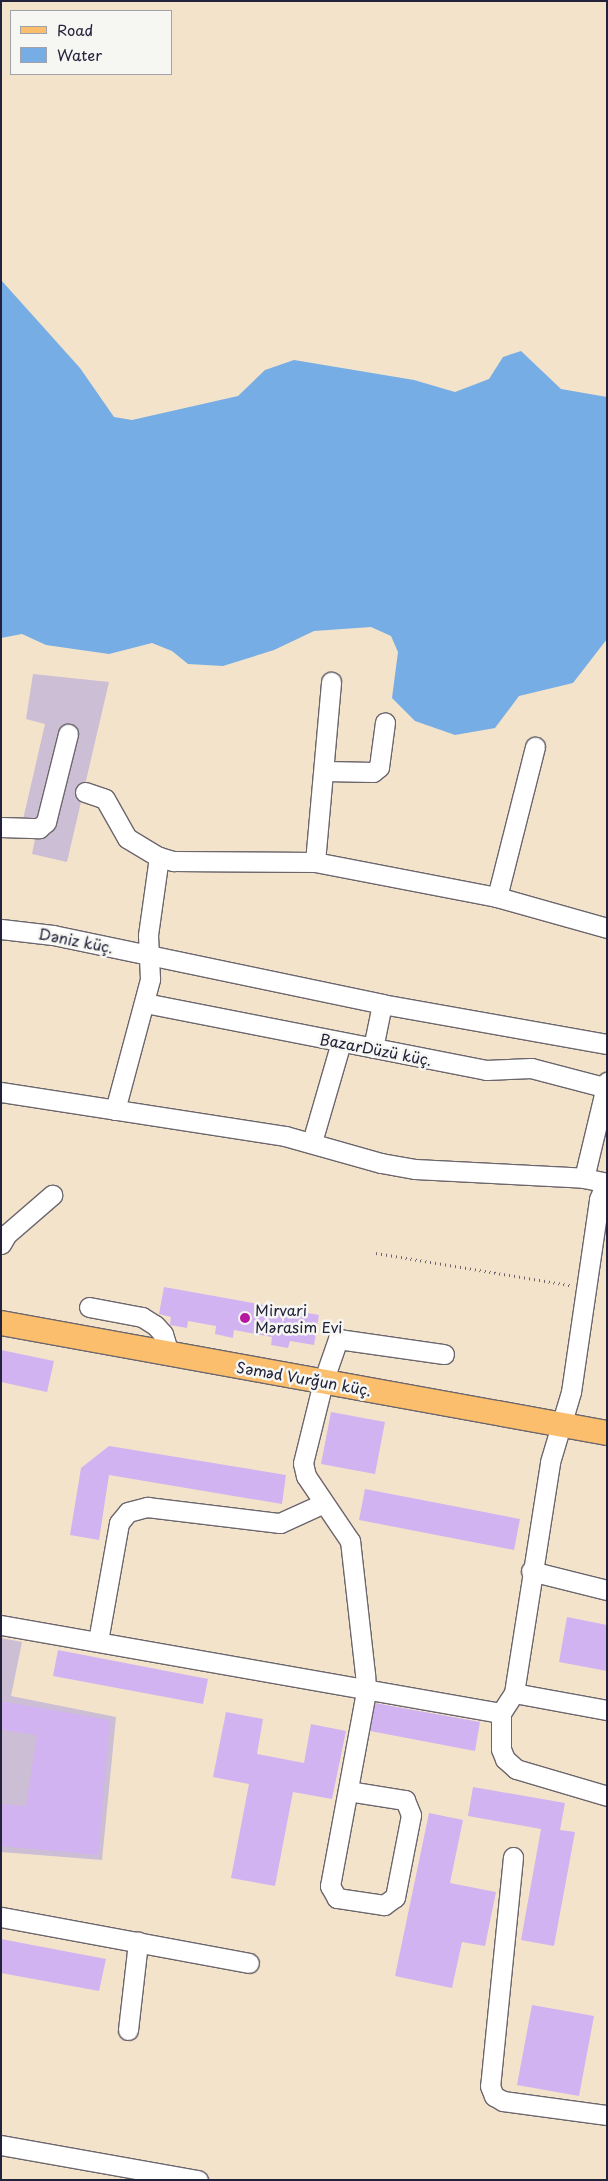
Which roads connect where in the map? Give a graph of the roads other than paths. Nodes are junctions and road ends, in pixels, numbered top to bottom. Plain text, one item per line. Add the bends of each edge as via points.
1 (331, 682) dead end
2 (385, 722) dead end
3 (68, 734) dead end
4 (535, 747) dead end
5 (325, 771) junction
6 (85, 792) dead end
7 (1, 827) edge
8 (159, 857) junction
9 (315, 862) junction
10 (497, 897) junction
11 (1, 928) edge
12 (607, 928) edge
13 (150, 955) junction
14 (145, 1003) junction
15 (382, 1004) junction
16 (341, 1042) junction
17 (607, 1044) edge
18 (373, 1048) junction
19 (606, 1086) edge
20 (1, 1092) edge
21 (115, 1110) junction
22 (312, 1142) junction
23 (584, 1178) junction
24 (606, 1183) edge
25 (52, 1196) dead end
26 (1, 1244) edge
27 (89, 1307) dead end
28 (1, 1323) edge
29 (169, 1354) junction
30 (444, 1354) dead end
31 (323, 1382) junction
32 (561, 1425) junction
33 (607, 1433) edge
34 (324, 1503) junction
35 (531, 1572) junction
36 (607, 1590) edge
37 (1, 1625) edge
38 (98, 1641) junction
39 (366, 1691) junction
40 (514, 1692) junction
41 (607, 1710) edge
42 (501, 1714) junction
43 (348, 1791) junction
44 (607, 1796) edge
45 (512, 1857) dead end
46 (1, 1917) edge
47 (138, 1942) junction
48 (249, 1963) dead end
49 (128, 2030) dead end
50 (607, 2115) edge
51 (1, 2145) edge
52 (198, 2180) edge

1 - 5 street
2 - 5 street via 379,767 373,772
3 - 7 street via 46,822 39,828
4 - 10 street
5 - 9 street
6 - 8 street via 105,798 120,831
8 - 9 street via 197,862 277,859
8 - 13 street via 148,935
9 - 10 street
10 - 12 street
11 - 13 street, Dəniz küç. via 53,934
13 - 14 street
13 - 15 street
14 - 16 street, BazarDüzü küç.
14 - 21 street
15 - 17 street
15 - 18 street
16 - 18 street, BazarDüzü küç.
16 - 22 street
18 - 19 street, BazarDüzü küç. via 486,1070 531,1068
19 - 23 street
20 - 21 street
21 - 22 street
22 - 23 street via 381,1163 415,1169
23 - 24 street
24 - 32 street via 599,1199 574,1376
25 - 26 street via 7,1234
27 - 29 street via 149,1321 163,1334
28 - 29 main road, Səməd Vurğun küç.
29 - 31 main road, Səməd Vurğun küç.
30 - 31 street via 338,1339
31 - 32 main road, Səməd Vurğun küç.
31 - 34 street via 303,1463 306,1476
32 - 33 main road, Səməd Vurğun küç.
32 - 35 street via 550,1462
34 - 38 street via 280,1523 147,1507 128,1512 119,1523
34 - 39 street via 350,1540
35 - 36 street
35 - 40 street
37 - 38 street
38 - 39 street
39 - 42 street
39 - 43 street
40 - 41 street
40 - 42 street
42 - 44 street via 501,1749 505,1759 516,1769
43 - 43 street via 330,1886 338,1898 384,1905 395,1897 411,1815 405,1800
45 - 50 street via 490,2086 494,2096 503,2101
46 - 47 street
47 - 48 street
47 - 49 street
51 - 52 street

